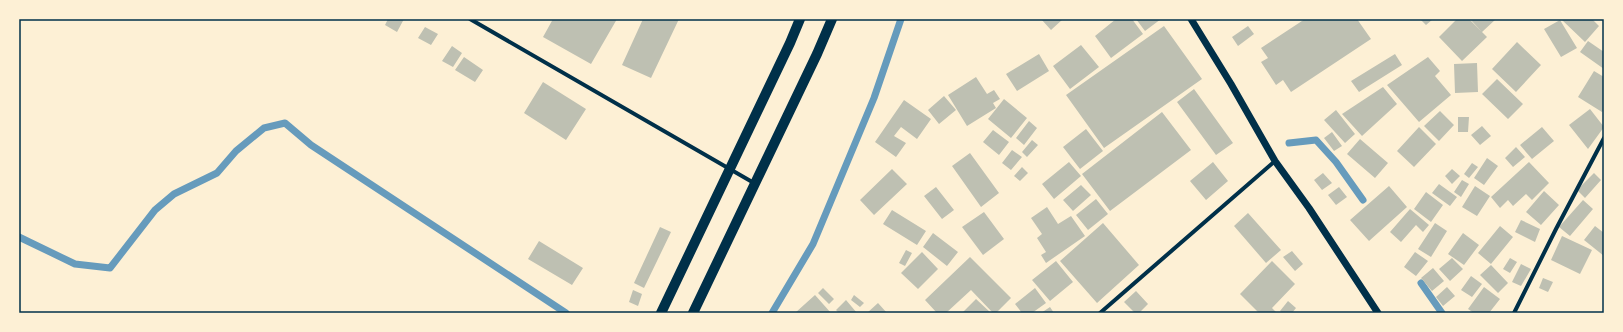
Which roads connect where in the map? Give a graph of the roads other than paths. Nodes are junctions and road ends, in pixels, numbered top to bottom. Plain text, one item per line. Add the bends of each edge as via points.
1 (470, 19) edge
2 (800, 19) edge
3 (832, 19) edge
4 (1191, 19) edge
5 (1604, 138) edge
6 (1275, 161) junction
7 (730, 169) junction
8 (755, 184) junction
9 (661, 313) edge
10 (693, 313) edge
11 (1100, 313) edge
12 (1378, 313) edge
13 (1514, 313) edge

1 - 7 street
2 - 7 main road
3 - 8 main road
4 - 6 street
5 - 13 street
6 - 11 street
6 - 12 street
7 - 8 street
7 - 9 main road
8 - 10 main road

